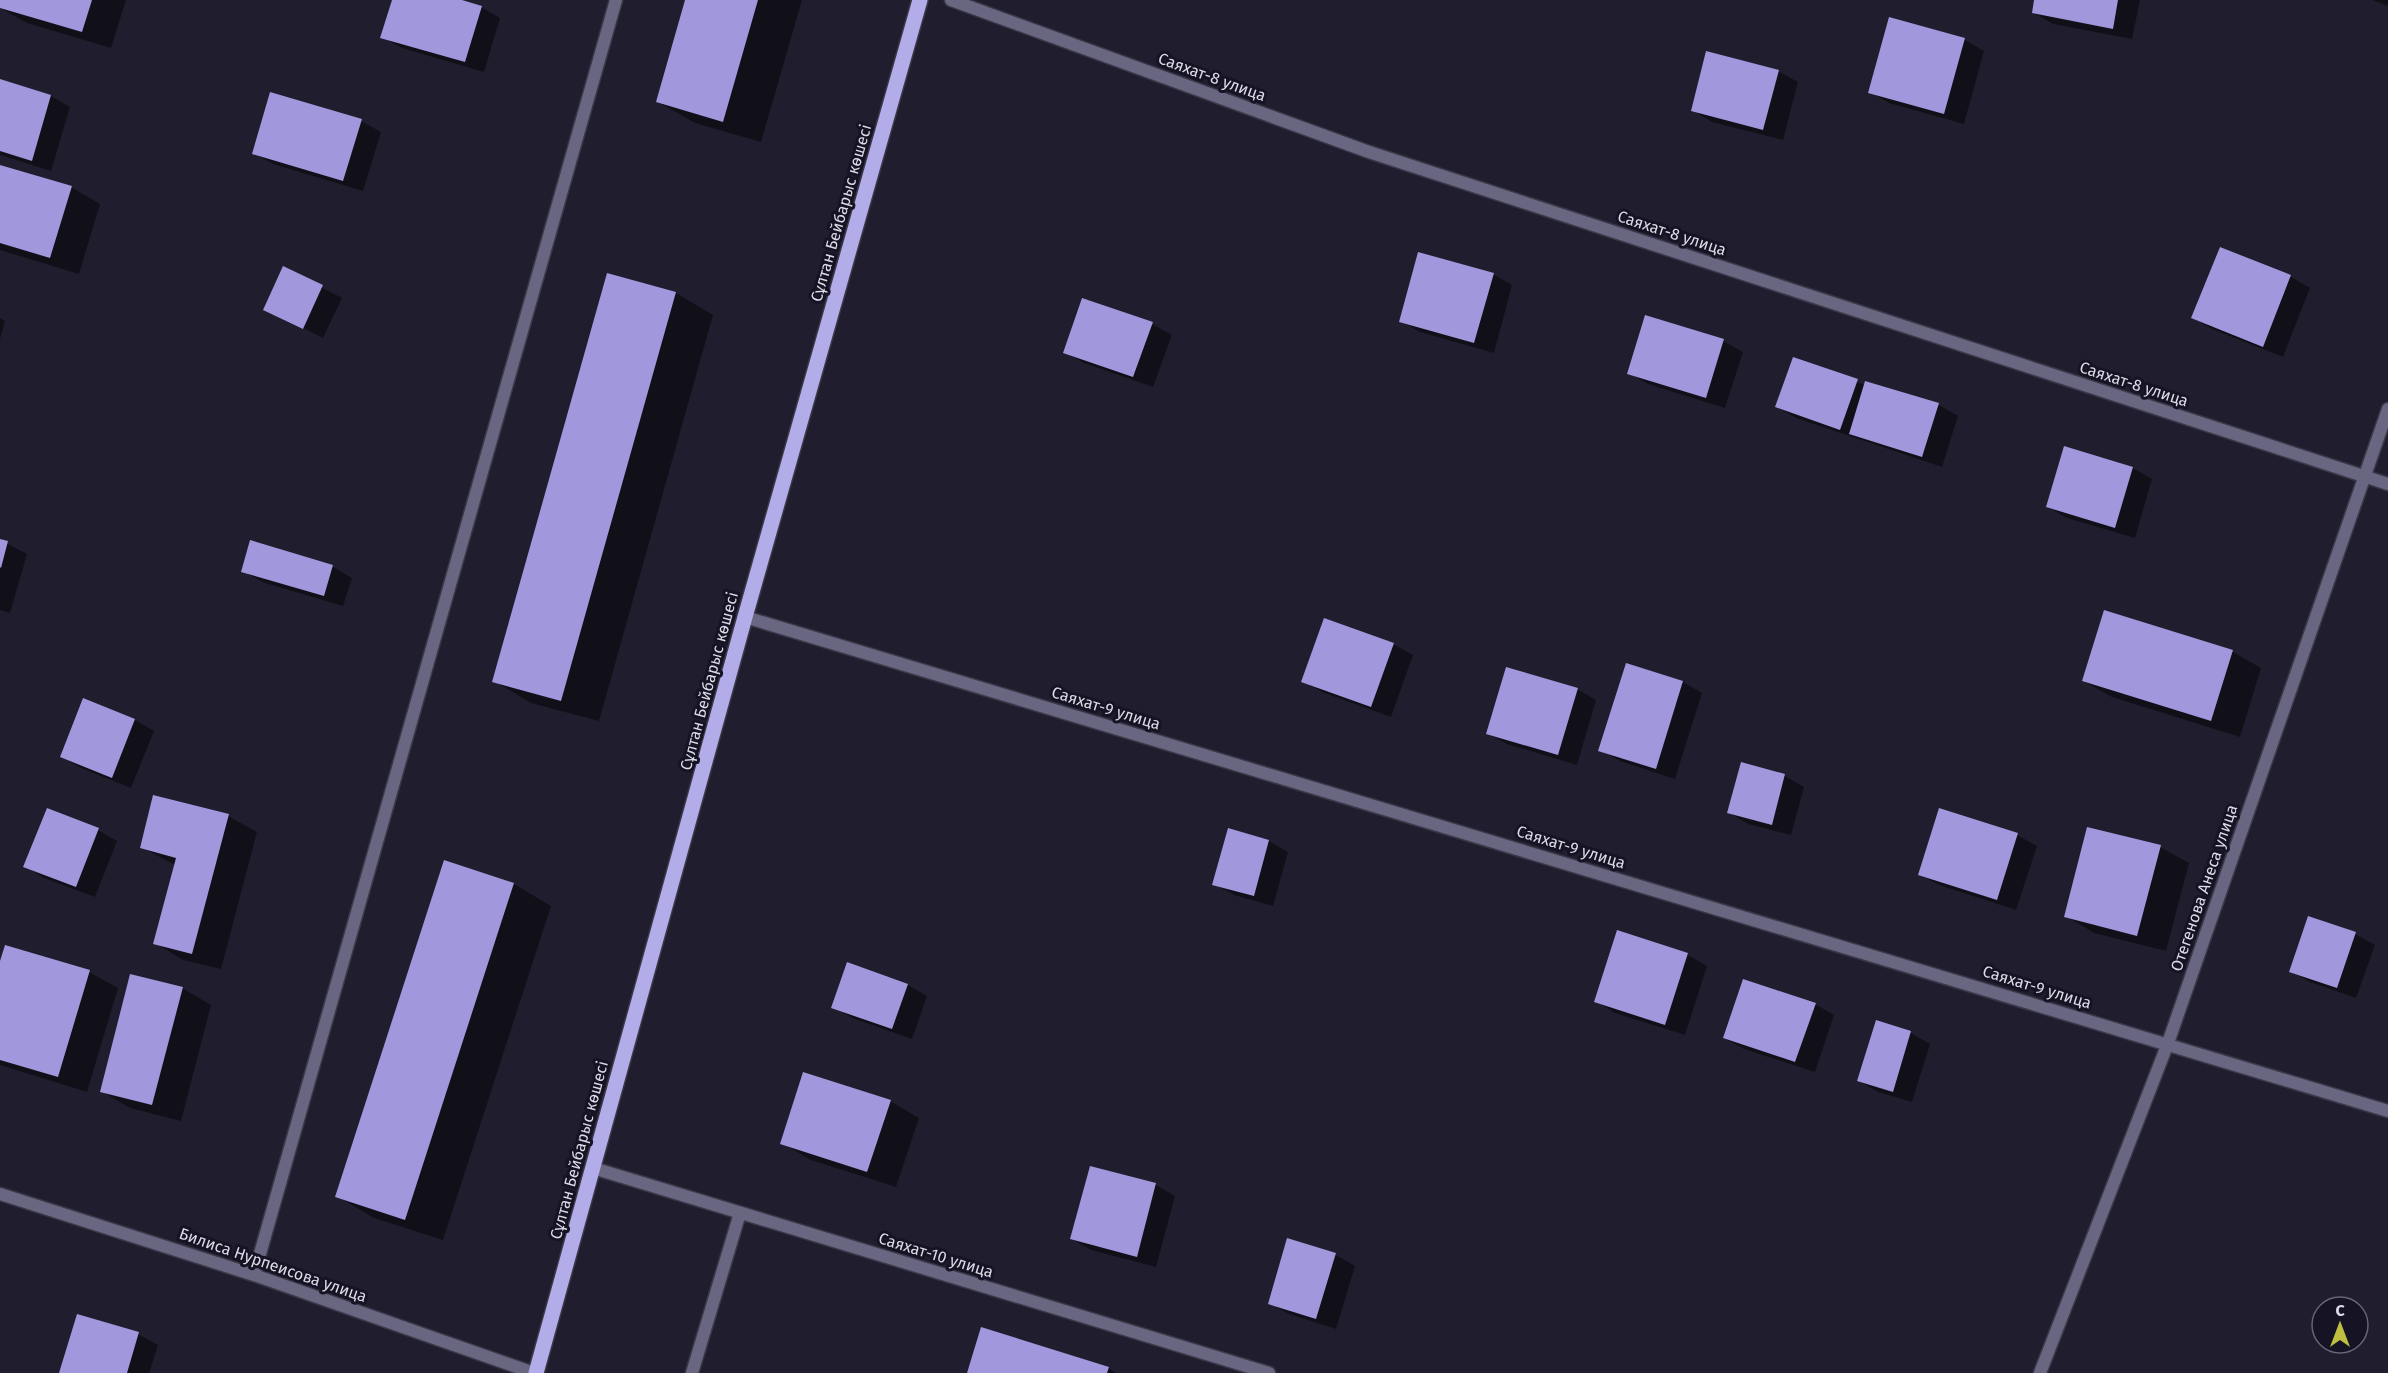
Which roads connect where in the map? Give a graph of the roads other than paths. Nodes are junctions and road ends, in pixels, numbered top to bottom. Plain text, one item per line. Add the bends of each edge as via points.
1 (616, 0) edge
2 (920, 0) edge
3 (951, 0) edge
4 (2388, 409) edge
5 (2365, 477) junction
6 (2388, 484) edge
7 (745, 617) junction
8 (2168, 1043) junction
9 (2388, 1111) edge
10 (592, 1168) junction
11 (0, 1194) edge
12 (740, 1213) junction
13 (254, 1275) junction
14 (535, 1373) edge
15 (692, 1373) edge
16 (1269, 1373) edge
17 (2040, 1373) edge

1 - 13 street
2 - 7 main road, Сұлтан Бейбарыс көшесі
3 - 5 street, Саяхат-8 улица via 1369,152
4 - 5 street, Отегенова Анеса улица
5 - 6 street, Саяхат-8 улица
5 - 8 street, Отегенова Анеса улица
7 - 8 street, Саяхат-9 улица
7 - 10 main road, Сұлтан Бейбарыс көшесі
8 - 9 street, Саяхат-9 улица
8 - 17 street, Отегенова Анеса улица
10 - 12 street, Саяхат-10 улица
10 - 14 main road, Сұлтан Бейбарыс көшесі
11 - 13 street, Билиса Нурпеисова улица
12 - 15 street
12 - 16 street, Саяхат-10 улица
13 - 14 street, Билиса Нурпеисова улица

